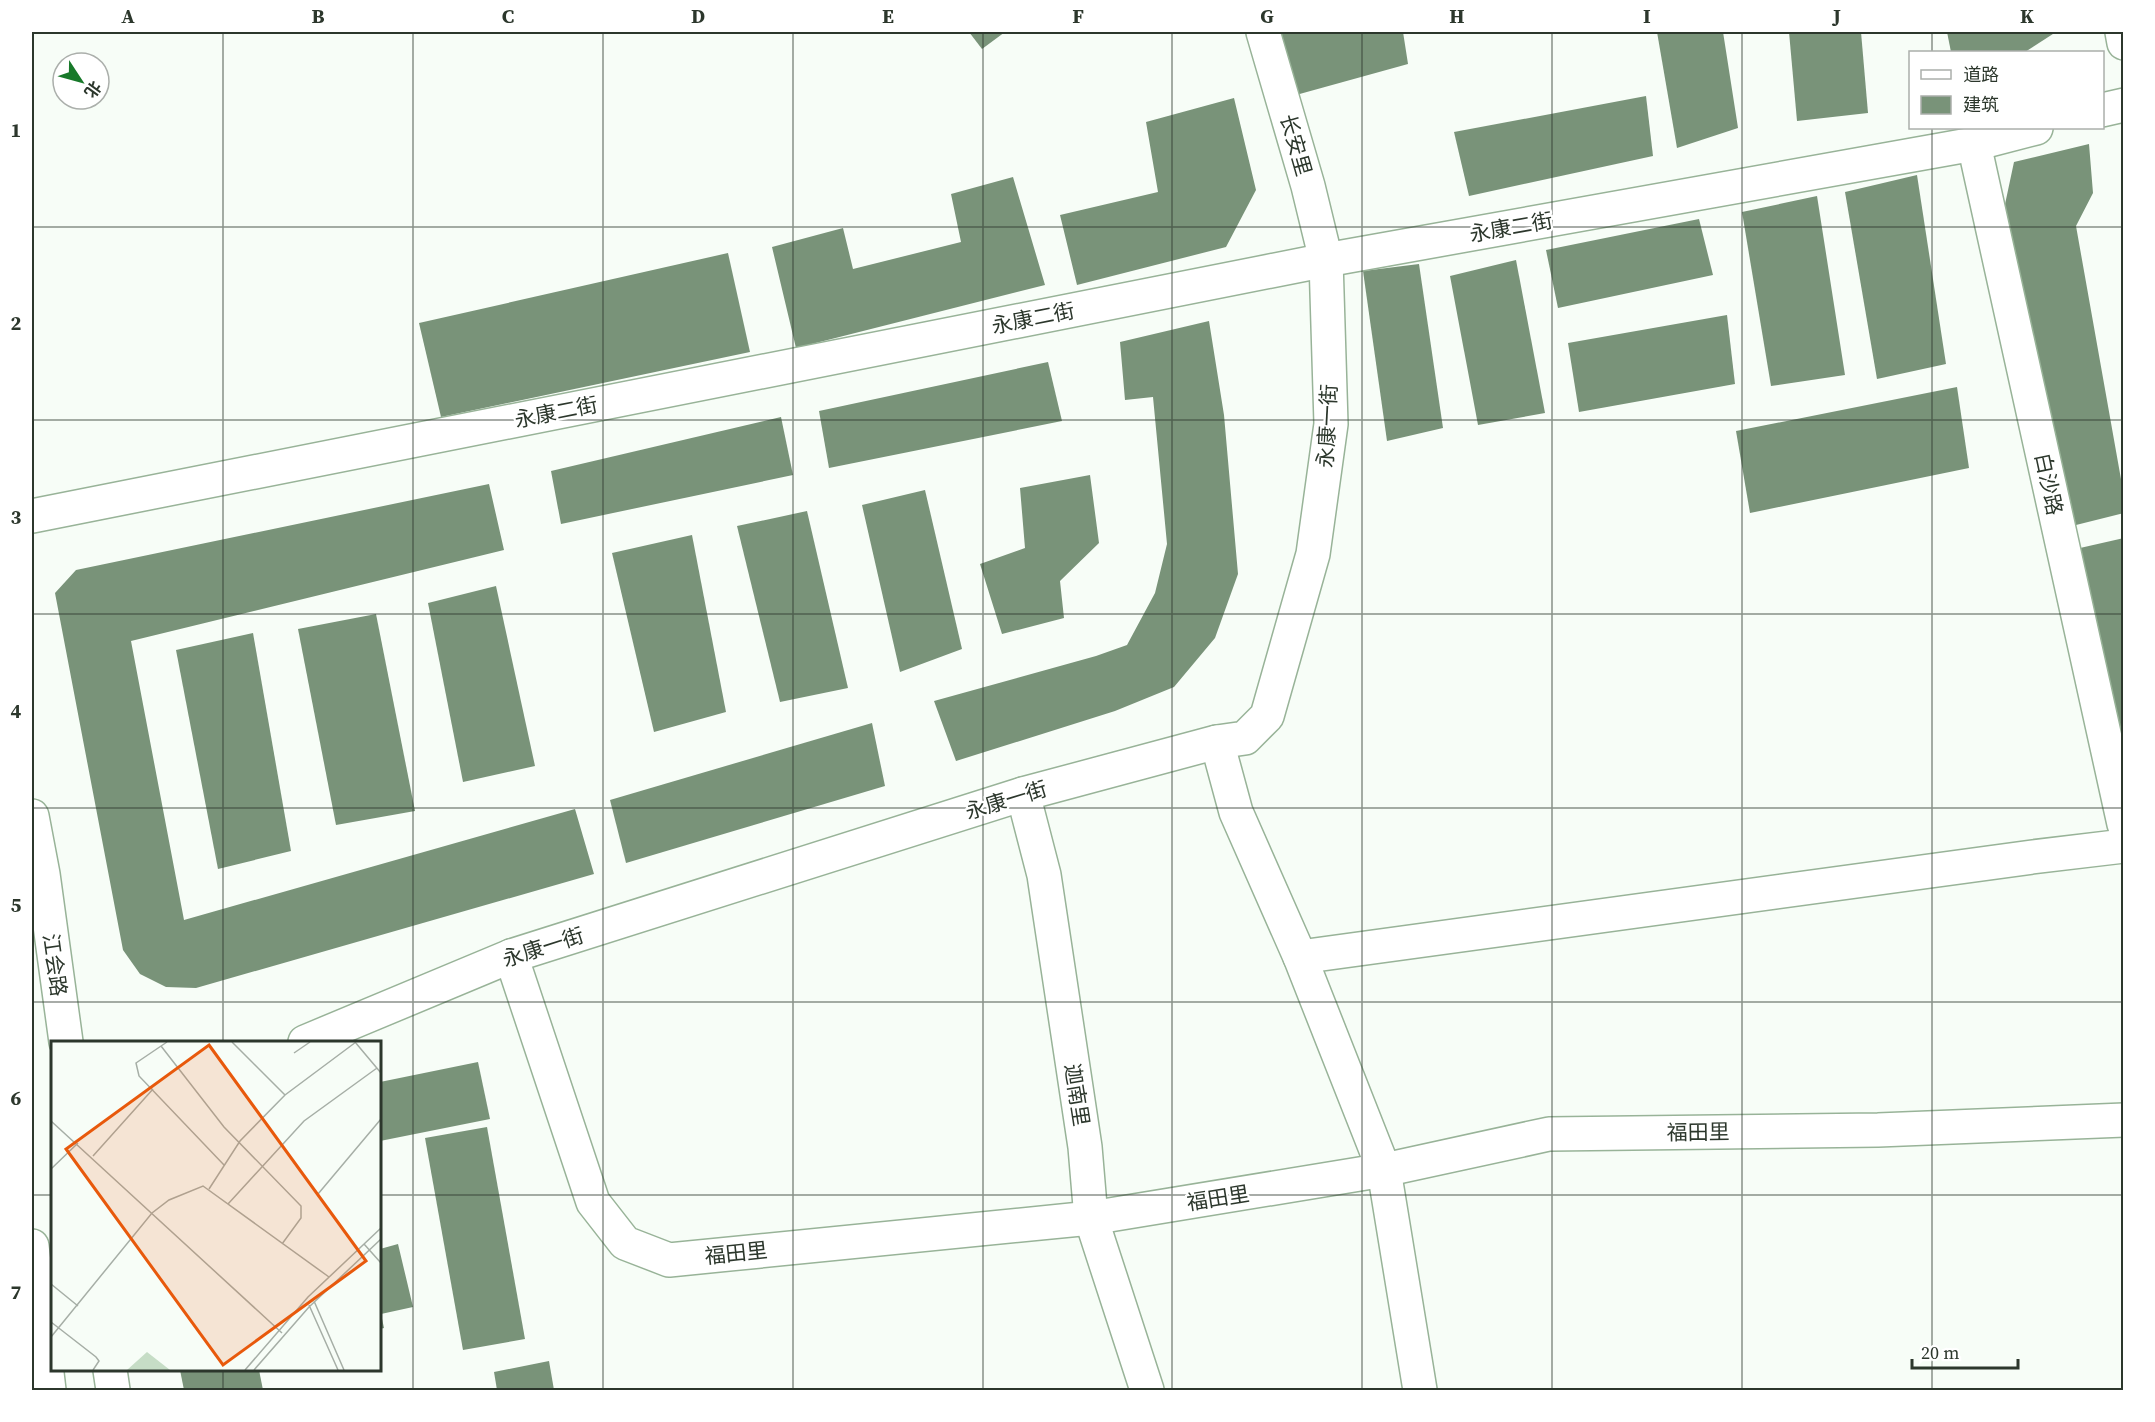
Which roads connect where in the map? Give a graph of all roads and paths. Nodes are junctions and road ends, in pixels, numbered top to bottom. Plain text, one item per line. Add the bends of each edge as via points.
1 (1263, 32) edge
2 (2122, 32) edge
3 (2124, 43) edge
4 (2124, 105) edge
5 (2104, 110) edge
6 (2032, 129) edge
7 (1974, 144) junction
8 (1326, 260) junction
9 (32, 516) edge
10 (1217, 742) junction
11 (1023, 794) junction
12 (32, 816) edge
13 (2124, 824) edge
14 (2124, 846) edge
15 (35, 874) edge
16 (511, 956) junction
17 (1300, 957) junction
18 (66, 1041) edge
19 (307, 1041) edge
20 (2124, 1120) edge
21 (1384, 1170) junction
22 (1091, 1218) junction
23 (32, 1246) edge
24 (110, 1371) edge
25 (49, 1390) edge
26 (113, 1390) edge
27 (1147, 1390) edge
28 (1419, 1390) edge

1 - 8 street, 长安里
2 - 3 street
4 - 5 street
6 - 7 street, 永康二街
7 - 8 street, 永康二街
7 - 13 street, 白沙路
8 - 9 street, 永康二街
8 - 10 street, 永康一街 via 1331,424 1313,554 1267,716 1245,738
10 - 11 street, 永康一街
10 - 17 street via 1236,812
11 - 16 street, 永康一街
11 - 22 street, 迦南里 via 1044,875 1085,1147
12 - 15 street, 江会路
14 - 17 street
15 - 18 street, 江会路
16 - 19 street, 永康一街
16 - 22 street, 福田里 via 593,1202 625,1243 669,1260
17 - 21 street
20 - 21 street, 福田里 via 1878,1130 1549,1134
21 - 22 street, 福田里
21 - 28 street
22 - 27 street, 迦南里
23 - 25 street
24 - 26 street

